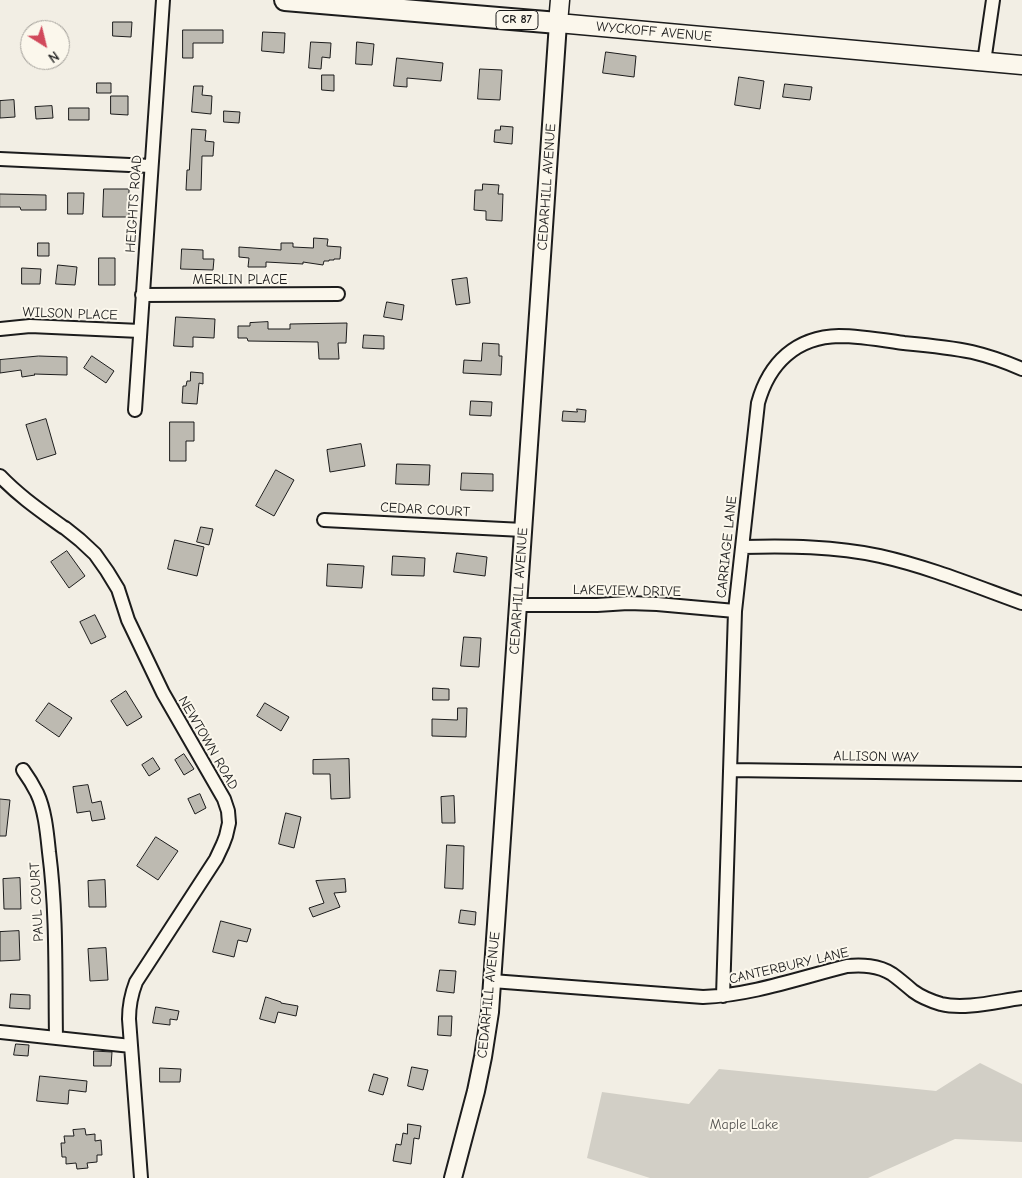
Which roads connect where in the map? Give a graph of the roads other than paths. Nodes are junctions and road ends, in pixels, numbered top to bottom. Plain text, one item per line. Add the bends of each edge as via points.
1 (163, 0) edge
2 (285, 0) edge
3 (560, 0) edge
4 (993, 0) edge
5 (558, 23) junction
6 (984, 62) junction
7 (1022, 66) edge
8 (0, 159) edge
9 (152, 166) junction
10 (338, 294) dead end
11 (142, 295) junction
12 (0, 329) edge
13 (140, 332) junction
14 (1022, 369) edge
15 (135, 410) dead end
16 (0, 476) edge
17 (324, 520) dead end
18 (523, 530) junction
19 (742, 547) junction
20 (1022, 603) edge
21 (518, 605) junction
22 (735, 611) junction
23 (23, 770) dead end
24 (730, 770) junction
25 (1022, 774) edge
26 (492, 981) junction
27 (723, 996) junction
28 (1022, 998) edge
29 (0, 1032) edge
30 (56, 1038) junction
31 (131, 1046) junction
32 (141, 1178) edge
33 (453, 1178) edge

1 - 9 street, HEIGHTS ROAD
2 - 5 main road, WYCKOFF AVENUE / CR 87
3 - 5 main road, CEDARHILL AVENUE
4 - 6 street
5 - 6 main road, WYCKOFF AVENUE / CR 87
5 - 18 street, CEDARHILL AVENUE
6 - 7 main road, WYCKOFF AVENUE / CR 87
8 - 9 street
9 - 11 street, HEIGHTS ROAD
10 - 11 street, MERLIN PLACE
11 - 13 street, HEIGHTS ROAD
12 - 13 street, WILSON PLACE via 30,326
13 - 15 street, HEIGHTS ROAD
14 - 19 street, CARRIAGE LANE via 973,352 846,336 826,337 794,350 769,375 758,403
16 - 31 street, NEWTOWN ROAD via 33,506 80,540 107,571 163,693 228,811 226,836 216,859 136,982 129,1009
17 - 18 street, CEDAR COURT
18 - 21 street, CEDARHILL AVENUE
19 - 20 street via 826,548 879,556 937,572
19 - 22 street, CARRIAGE LANE
21 - 22 street, LAKEVIEW DRIVE via 628,603
21 - 26 street, CEDARHILL AVENUE
22 - 24 street, CARRIAGE LANE
23 - 30 street, PAUL COURT via 42,806 49,849 54,904
24 - 25 street, ALLISON WAY
24 - 27 street, CARRIAGE LANE
26 - 27 street, CANTERBURY LANE
26 - 33 street, CEDARHILL AVENUE via 483,1057
27 - 28 street, CANTERBURY LANE via 859,965 873,966 893,974 915,992 941,1004 971,1006
29 - 30 street
30 - 31 street
31 - 32 street, NEWTOWN ROAD

